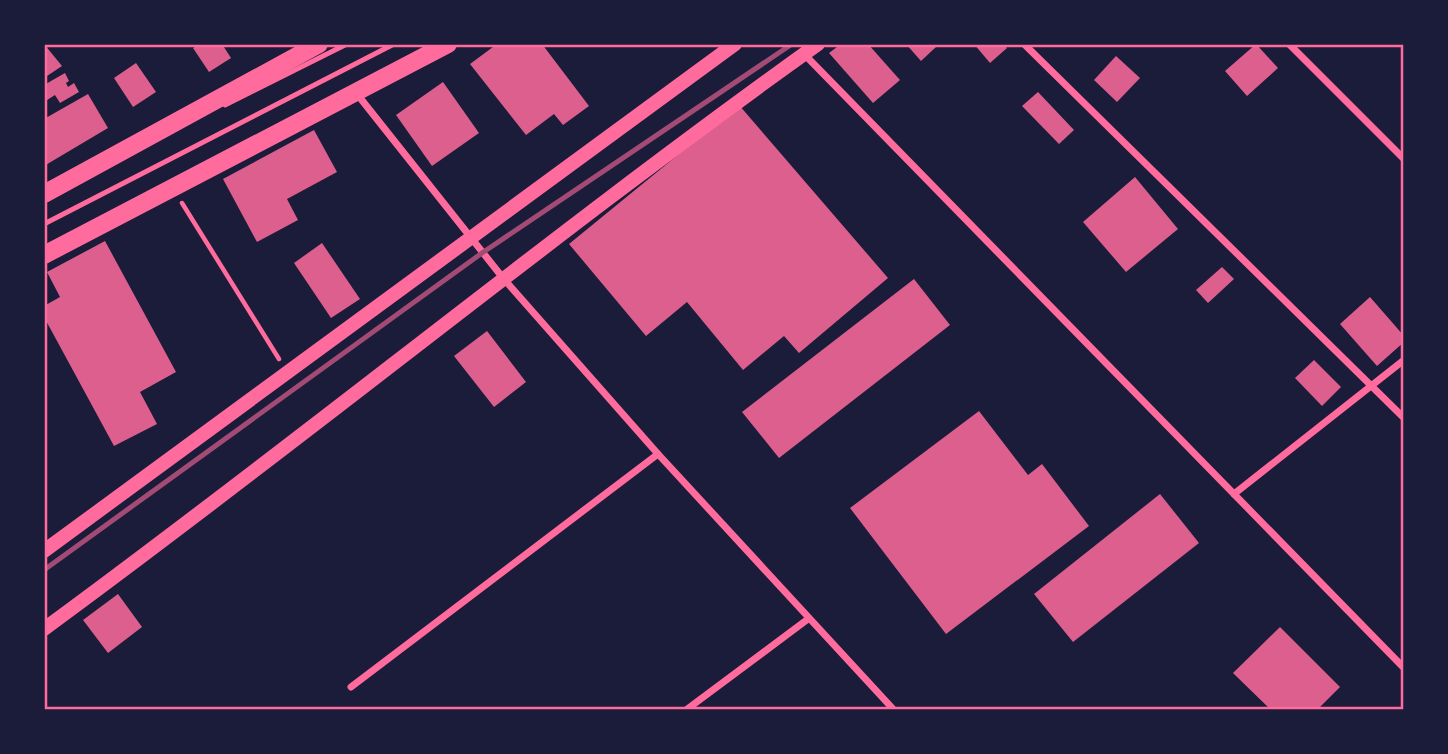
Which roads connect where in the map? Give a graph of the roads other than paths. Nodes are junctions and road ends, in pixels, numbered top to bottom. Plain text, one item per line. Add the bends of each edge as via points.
1 (319, 44) edge
2 (348, 44) edge
3 (394, 44) edge
4 (448, 44) edge
5 (735, 44) edge
6 (818, 44) edge
7 (1024, 44) edge
8 (1289, 44) edge
9 (804, 54) junction
10 (357, 94) junction
11 (1404, 159) edge
12 (44, 194) edge
13 (44, 200) edge
14 (44, 224) edge
15 (469, 236) junction
16 (44, 255) edge
17 (503, 278) junction
18 (1404, 360) edge
19 (1372, 386) junction
20 (1404, 418) edge
21 (658, 454) junction
22 (1234, 494) junction
23 (44, 551) edge
24 (808, 619) junction
25 (44, 629) edge
26 (1404, 668) edge
27 (351, 687) dead end
28 (686, 710) edge
29 (894, 710) edge

1 - 12 main road
2 - 13 lane
3 - 14 lane
4 - 10 main road
5 - 15 main road
6 - 9 main road
7 - 19 street
8 - 11 street
9 - 17 main road
9 - 22 street
10 - 15 street
10 - 16 main road
15 - 17 street
15 - 23 main road
17 - 21 street
17 - 25 main road
18 - 19 street
19 - 20 street
19 - 22 street
21 - 24 street
21 - 27 street
22 - 26 street
24 - 28 street
24 - 29 street

